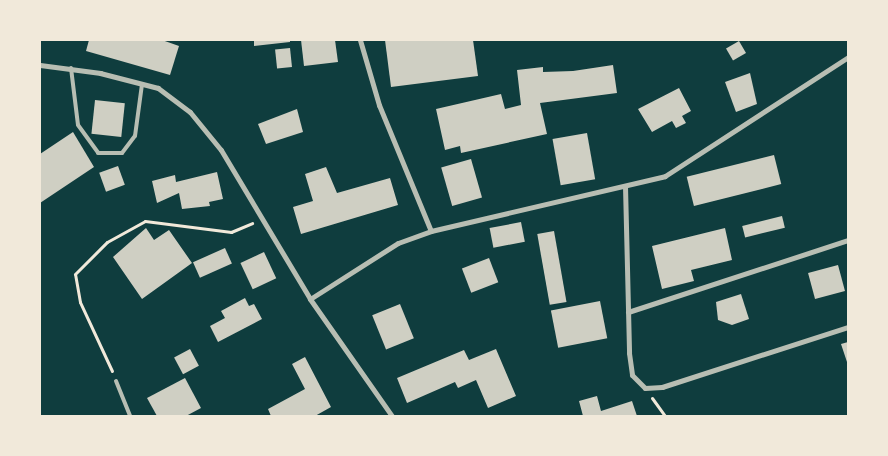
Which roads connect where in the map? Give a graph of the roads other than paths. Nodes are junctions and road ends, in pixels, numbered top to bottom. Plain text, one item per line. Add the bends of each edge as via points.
1 (360, 40) edge
2 (848, 57) edge
3 (40, 65) edge
4 (71, 68) junction
5 (142, 84) junction
6 (625, 186) junction
7 (431, 230) junction
8 (848, 240) edge
9 (310, 299) junction
10 (628, 312) junction
11 (848, 327) edge
12 (116, 380) road end
13 (130, 416) edge
14 (392, 416) edge

1 - 7 street via 379,104
2 - 6 street via 704,154 665,176
3 - 4 street
4 - 5 street
4 - 5 lane via 78,125 98,153 122,153 135,136
5 - 9 street via 158,88 190,112 221,150
6 - 7 street
6 - 10 street
7 - 9 street via 398,243
8 - 10 street
9 - 14 street
10 - 11 street via 632,374 645,388 662,387
12 - 13 lane

